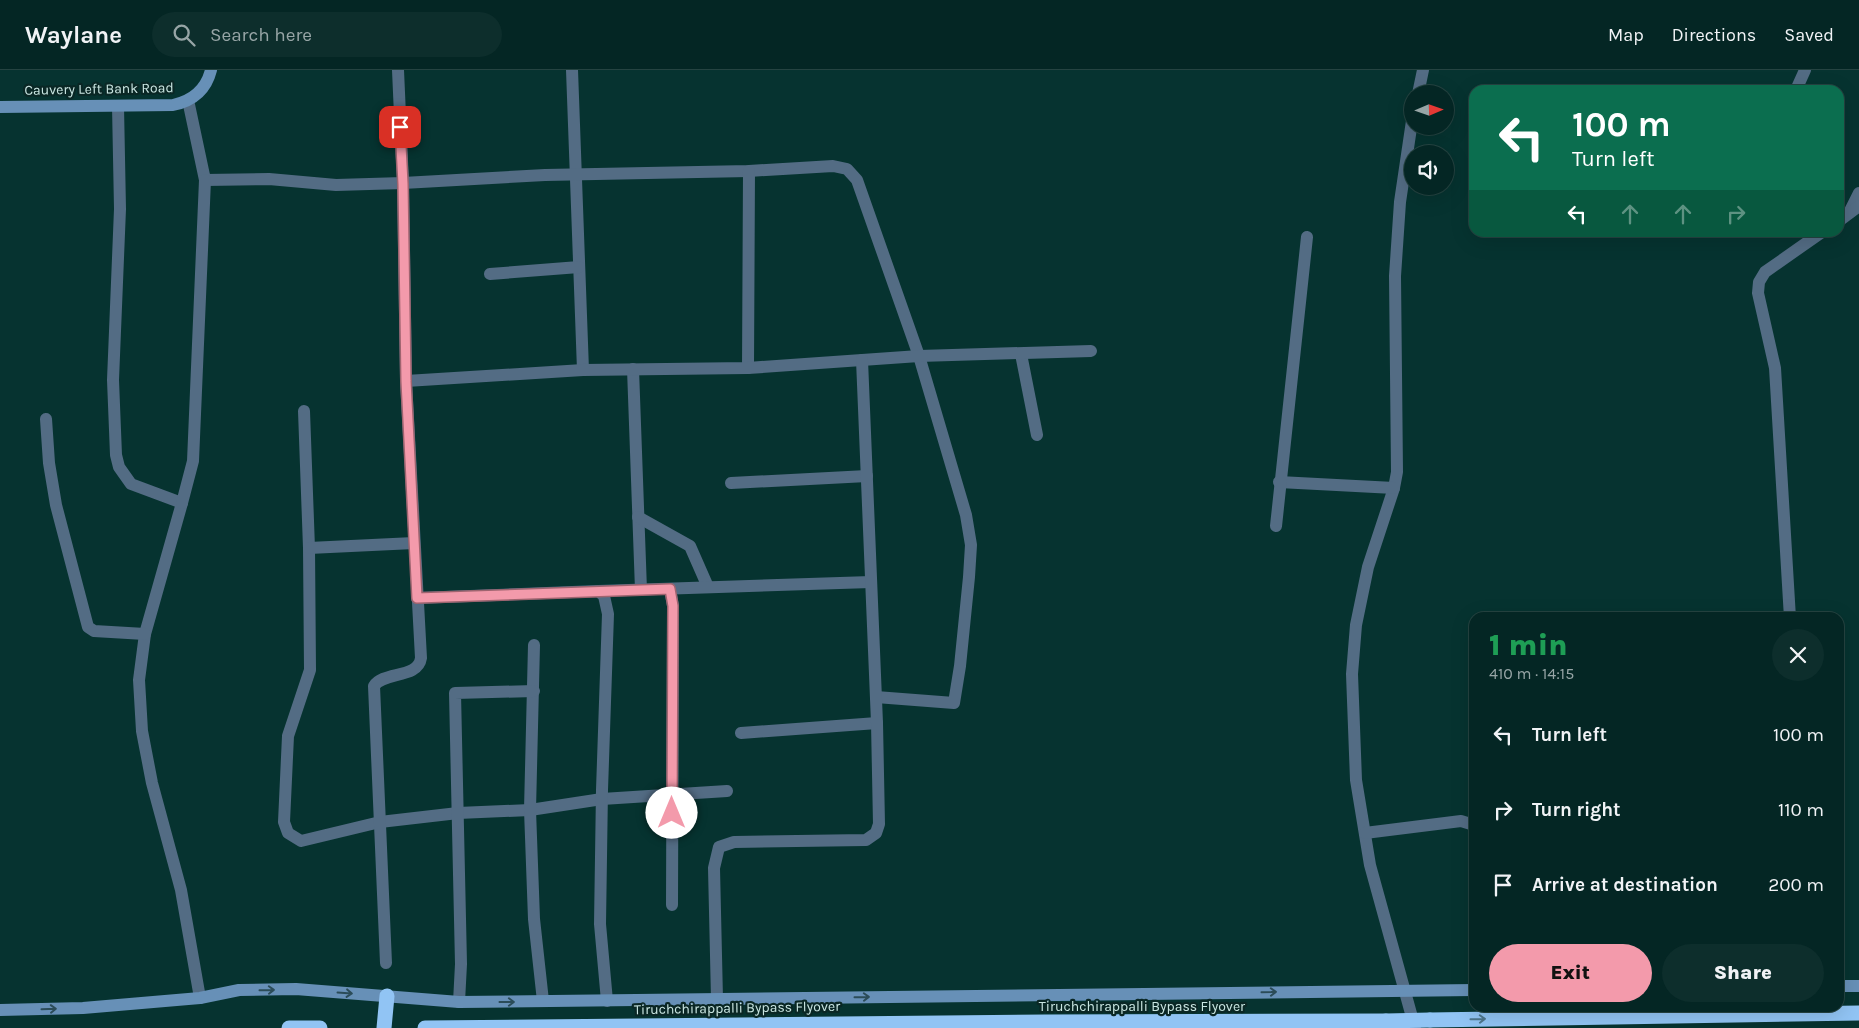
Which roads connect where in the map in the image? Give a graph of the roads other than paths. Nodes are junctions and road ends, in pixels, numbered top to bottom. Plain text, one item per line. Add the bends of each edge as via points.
1 (211, 70) edge
2 (398, 70) edge
3 (572, 70) edge
4 (1423, 70) edge
5 (1805, 70) edge
6 (1420, 85) edge
7 (1798, 85) edge
8 (188, 100) junction
9 (118, 106) junction
10 (0, 107) edge
11 (1410, 135) edge
12 (749, 171) junction
13 (576, 174) junction
14 (206, 180) junction
15 (403, 184) junction
16 (1859, 193) edge
17 (1859, 206) edge
18 (1844, 216) edge
19 (1844, 217) edge
20 (1307, 237) dead end
21 (1815, 237) edge
22 (580, 267) junction
23 (490, 274) dead end
24 (1091, 351) dead end
25 (1021, 354) junction
26 (919, 356) junction
27 (862, 360) junction
28 (748, 368) junction
29 (633, 369) junction
30 (583, 370) junction
31 (406, 381) junction
32 (304, 411) dead end
33 (46, 419) dead end
34 (1037, 435) dead end
35 (866, 476) junction
36 (1279, 482) junction
37 (731, 483) dead end
38 (1394, 488) junction
39 (182, 503) junction
40 (638, 517) junction
41 (1276, 526) dead end
42 (414, 542) junction
43 (309, 548) junction
44 (871, 582) junction
45 (708, 587) junction
46 (670, 589) junction
47 (641, 590) junction
48 (598, 591) junction
49 (417, 598) junction
50 (1790, 612) edge
51 (145, 634) junction
52 (534, 646) dead end
53 (534, 691) junction
54 (876, 697) junction
55 (877, 723) junction
56 (741, 732) dead end
57 (727, 791) dead end
58 (672, 794) junction
59 (602, 799) junction
60 (530, 810) junction
61 (458, 813) junction
62 (380, 822) junction
63 (1469, 823) edge
64 (1365, 833) junction
65 (672, 905) dead end
66 (386, 963) dead end
67 (1844, 986) edge
68 (1859, 986) edge
69 (1405, 990) junction
70 (1469, 990) edge
71 (387, 996) junction
72 (200, 998) junction
73 (717, 998) junction
74 (544, 1001) junction
75 (607, 1001) junction
76 (459, 1002) junction
77 (0, 1010) edge
78 (1859, 1013) edge
79 (289, 1028) edge
80 (294, 1028) edge
81 (320, 1028) edge
82 (384, 1028) edge
83 (424, 1028) edge
84 (1415, 1028) edge

1 - 8 street, Cauvery Left Bank Road via 204,87
2 - 15 street
3 - 13 street
4 - 6 street
5 - 7 street
8 - 9 street, Cauvery Left Bank Road via 173,105
8 - 14 street
9 - 10 street, Cauvery Left Bank Road
9 - 39 street via 120,209 113,380 116,455 119,467 131,484
11 - 38 street via 1400,202 1395,276 1397,472
12 - 13 street
12 - 26 street via 833,166 853,174
12 - 28 street
13 - 15 street
13 - 22 street
14 - 15 street
14 - 39 street via 193,461
15 - 31 street
16 - 18 street
17 - 19 street
20 - 36 street
21 - 50 street via 1764,272 1758,293 1775,368
22 - 23 street
22 - 30 street
24 - 25 street
25 - 26 street
25 - 34 street
26 - 27 street
26 - 54 street via 966,515 971,545 960,666 954,703
27 - 28 street
27 - 35 street
28 - 29 street
29 - 30 street
29 - 40 street
30 - 31 street
31 - 42 street
32 - 43 street
33 - 51 street via 56,505 88,627 94,631
35 - 37 street
35 - 44 street
36 - 38 street
36 - 41 street
38 - 64 street via 1368,566 1356,625 1352,674 1356,780
39 - 51 street
40 - 45 street via 690,546
40 - 47 street
42 - 43 street
42 - 49 street
43 - 62 street via 310,670 288,736 284,822 288,833 301,841
44 - 45 street
44 - 54 street
45 - 46 street
46 - 47 street
46 - 58 street via 673,606
47 - 48 street
48 - 49 street
48 - 59 street via 604,596 608,614
49 - 62 street via 419,665 374,686
51 - 72 street via 139,680 142,731 152,782 182,890
52 - 53 street
53 - 60 street
53 - 61 street via 455,693
54 - 55 street
55 - 56 street
55 - 73 street via 879,824 876,833 866,840 734,842 719,847 714,868
57 - 58 street
58 - 59 street
58 - 65 street
59 - 60 street
59 - 75 street via 600,924
60 - 61 street
60 - 74 street via 534,919
61 - 62 street
61 - 76 street
62 - 66 street
63 - 64 street via 1461,821
64 - 69 street via 1370,865
67 - 68 street
69 - 70 street
73 -> 69 street
69 - 84 street
72 -> 71 street via 239,990 296,989
71 - 76 street
71 - 82 highway
77 -> 72 street via 83,1008
73 - 75 street
74 - 75 street
76 -> 74 street
83 -> 78 highway, Tiruchchirappalli Bypass Flyover, bridge via 1386,1021
79 - 80 highway
80 - 81 highway

